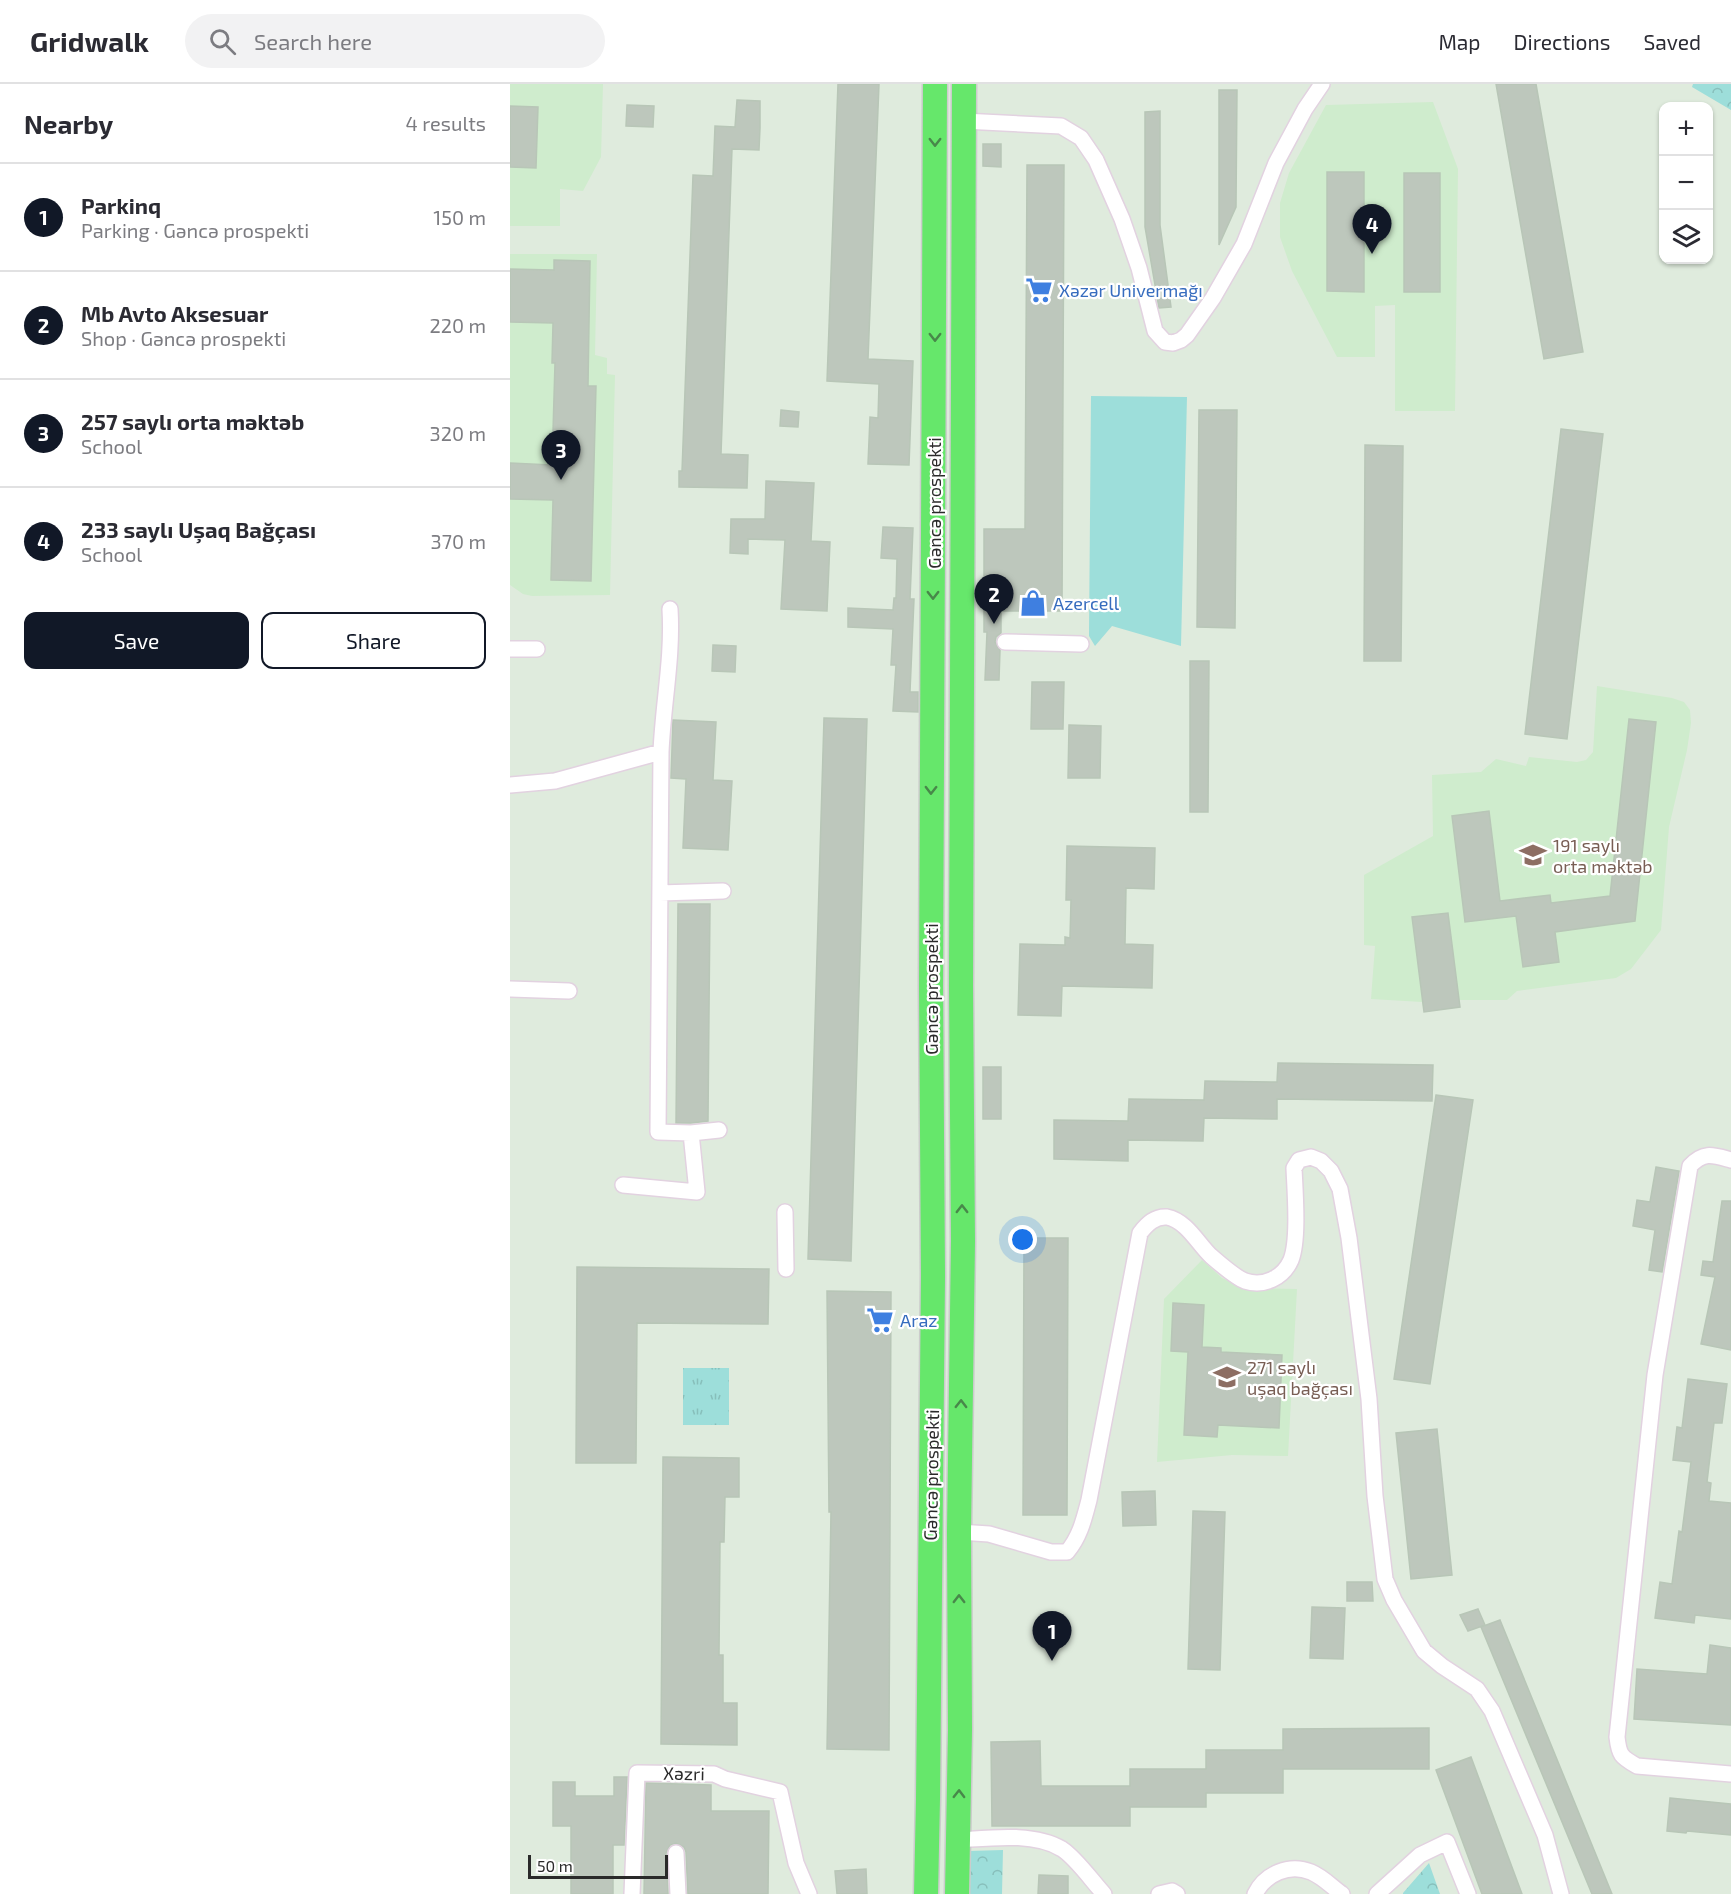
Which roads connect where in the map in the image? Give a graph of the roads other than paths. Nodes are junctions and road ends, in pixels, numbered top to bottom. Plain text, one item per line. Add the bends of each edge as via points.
1 (935, 84) edge
2 (964, 84) edge
3 (1322, 84) edge
4 (963, 121) junction
5 (670, 609) dead end
6 (1005, 642) dead end
7 (1081, 644) dead end
8 (537, 649) dead end
9 (510, 650) edge
10 (661, 752) junction
11 (510, 785) edge
12 (723, 891) dead end
13 (660, 893) junction
14 (510, 989) edge
15 (569, 991) dead end
16 (719, 1130) dead end
17 (691, 1133) junction
18 (1731, 1160) edge
19 (623, 1185) dead end
20 (784, 1212) dead end
21 (933, 1240) junction
22 (963, 1241) junction
23 (786, 1269) dead end
24 (959, 1532) junction
25 (1731, 1774) edge
26 (959, 1840) junction
27 (676, 1853) dead end
28 (1381, 1893) edge
29 (632, 1894) edge
30 (678, 1894) edge
31 (809, 1894) edge
32 (926, 1894) edge
33 (957, 1894) edge
34 (1104, 1894) edge
35 (1159, 1894) edge
36 (1177, 1894) edge
37 (1255, 1894) edge
38 (1342, 1894) edge
39 (1468, 1894) edge
40 (1561, 1894) edge

1 -> 21 main road, Gəncə prospekti via 930,986
2 - 4 main road, Gəncə prospekti
3 - 4 street via 1276,163 1244,244 1213,298 1187,335 1173,343 1165,342 1155,331 1122,219 1096,160 1081,138 1061,126
22 -> 4 main road, Gəncə prospekti
5 - 10 street via 672,639
6 - 7 street
8 - 9 street
10 - 11 street via 555,781
10 - 13 street
12 - 13 street
13 - 17 street via 658,1132
14 - 15 street
16 - 17 street
17 - 19 street via 697,1192
18 - 25 street via 1710,1155 1698,1158 1690,1166 1655,1375 1617,1737 1618,1752 1637,1766
20 - 23 street
21 - 22 main road
21 - 32 main road, Gəncə prospekti
24 -> 22 main road, Gəncə prospekti
26 -> 24 main road, Gəncə prospekti
24 - 40 street via 989,1534 1051,1552 1067,1552 1080,1531 1089,1500 1140,1233 1148,1223 1167,1217 1178,1221 1211,1256 1244,1281 1274,1280 1291,1260 1294,1244 1294,1168 1299,1161 1311,1157 1321,1161 1332,1171 1340,1189 1349,1238 1385,1579 1424,1651 1477,1689 1492,1711 1545,1835
26 - 33 main road, Gəncə prospekti
26 - 34 street via 1014,1837 1062,1849
27 - 30 street
28 - 39 street via 1420,1855 1447,1842
29 - 31 street, Xəzri via 637,1773 714,1774 780,1792 796,1863
35 - 36 street
37 - 38 street via 1272,1874 1287,1869 1311,1872

